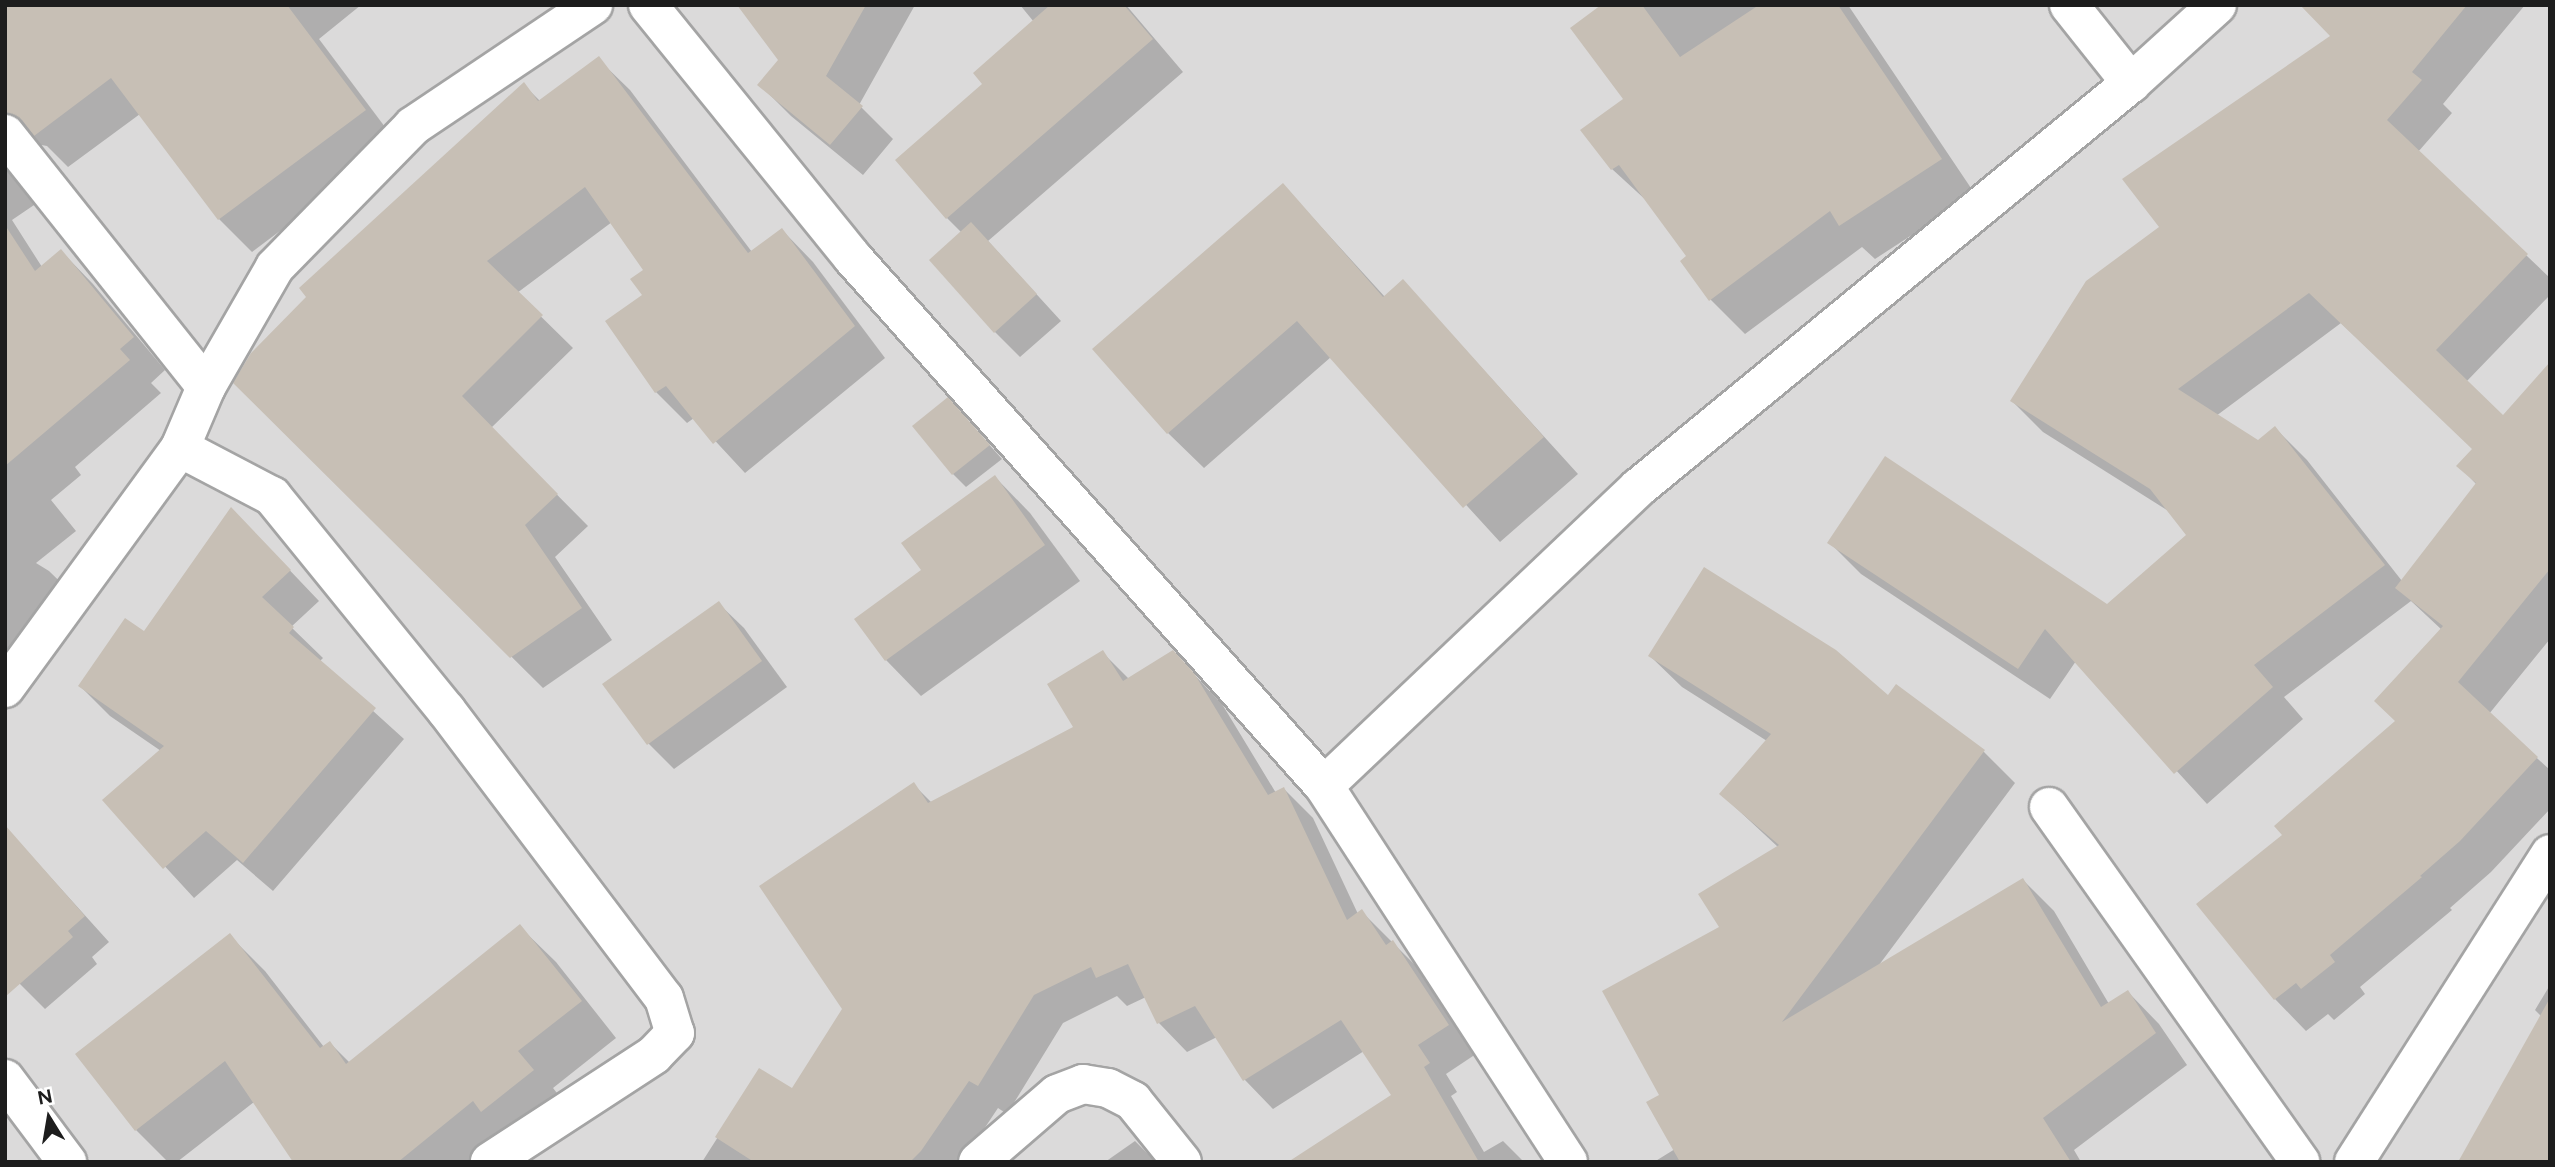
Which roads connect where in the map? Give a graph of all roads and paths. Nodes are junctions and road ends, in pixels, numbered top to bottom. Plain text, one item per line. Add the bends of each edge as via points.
1 (593, 5) edge
2 (648, 5) edge
3 (2068, 5) edge
4 (2217, 5) edge
5 (2131, 83) junction
6 (5, 134) edge
7 (206, 387) junction
8 (180, 448) junction
9 (5, 688) edge
10 (1324, 786) junction
11 (2049, 807) dead end
12 (2550, 854) edge
13 (5, 1079) edge
14 (67, 1162) edge
15 (490, 1162) edge
16 (978, 1162) edge
17 (1182, 1162) edge
18 (1568, 1162) edge
19 (2301, 1162) edge
20 (2354, 1162) edge

1 - 7 street via 413,125 275,267
2 - 10 street via 852,257
3 - 5 street
4 - 5 street
5 - 10 street via 1638,488
6 - 7 street
7 - 8 street
8 - 9 street
8 - 15 street via 272,496 446,709 664,998 675,1032 654,1055
10 - 18 street
11 - 19 street
12 - 20 street
13 - 14 street
16 - 17 street via 1058,1094 1083,1084 1108,1088 1133,1101

